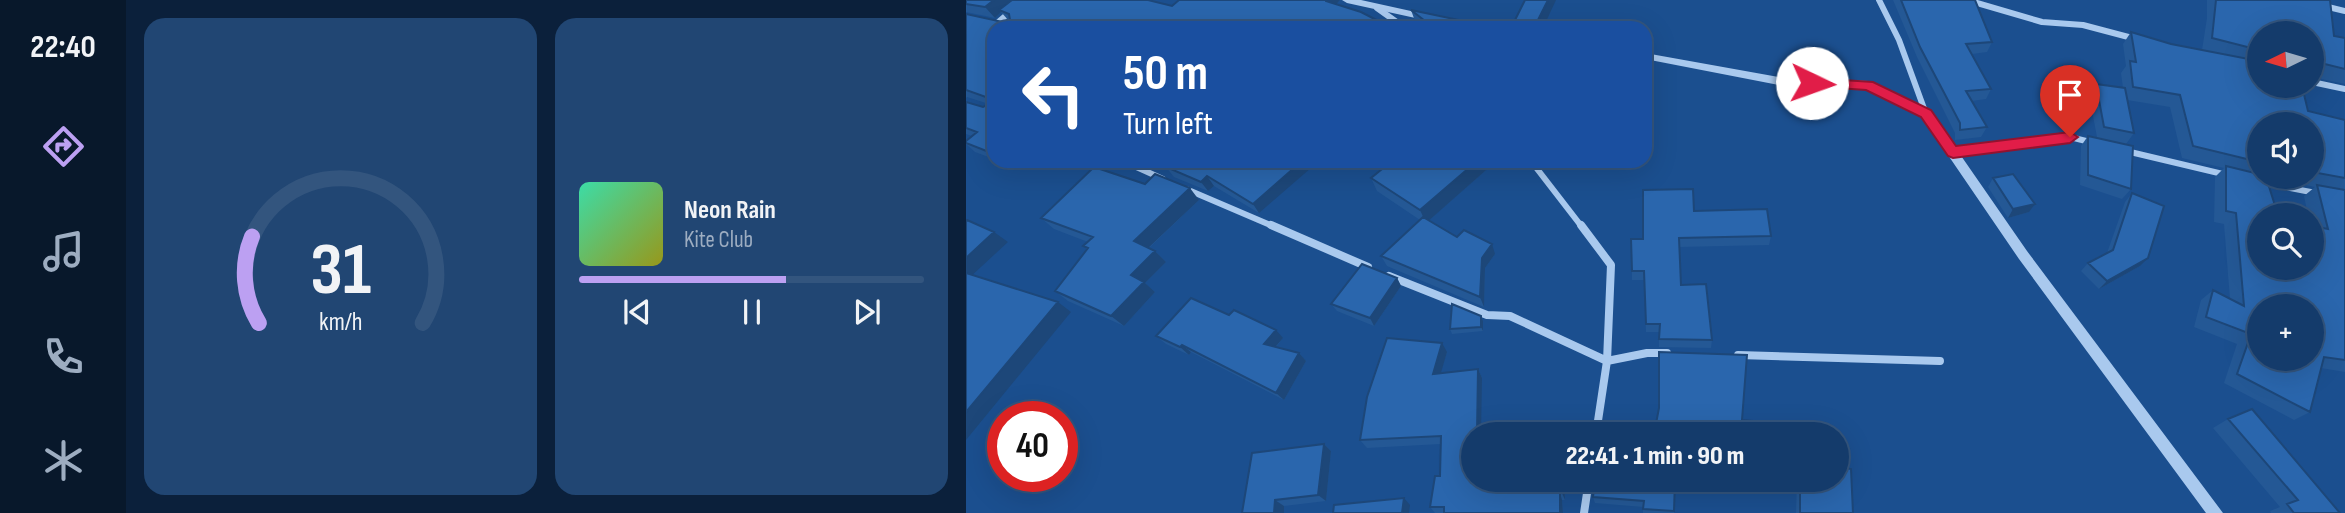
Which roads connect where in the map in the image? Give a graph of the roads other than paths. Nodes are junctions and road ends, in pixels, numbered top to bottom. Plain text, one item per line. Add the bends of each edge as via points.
1 (1024, 0) edge
2 (1347, 0) edge
3 (1879, 0) edge
4 (1967, 0) edge
5 (2314, 3) edge
6 (1377, 8) junction
7 (2345, 11) edge
8 (1000, 21) edge
9 (1395, 21) edge
10 (1446, 21) edge
11 (2146, 41) edge
12 (1652, 57) edge
13 (2324, 85) edge
14 (2345, 89) edge
15 (1926, 114) junction
16 (2109, 147) edge
17 (2122, 150) edge
18 (1953, 152) junction
19 (1139, 168) edge
20 (1536, 168) edge
21 (2238, 177) edge
22 (2296, 189) edge
23 (2332, 196) edge
24 (1675, 353) edge
25 (1731, 355) edge
26 (1607, 360) junction
27 (1940, 361) dead end
28 (1598, 422) edge
29 (1587, 492) edge
30 (1584, 513) edge
31 (2215, 513) edge

1 - 8 street
2 - 6 street
3 - 15 street
4 - 11 street via 2042,22 2082,25
5 - 7 street
6 - 9 street
6 - 10 street
12 - 15 street via 1784,82 1868,85
13 - 14 street
15 - 18 street
16 - 18 street via 2070,137
17 - 21 street
18 - 31 street via 2022,256
19 - 26 street via 1356,262 1488,315 1510,316
20 - 26 street via 1611,265
22 - 23 street
24 - 26 street
25 - 27 street
26 - 28 street
29 - 30 street

